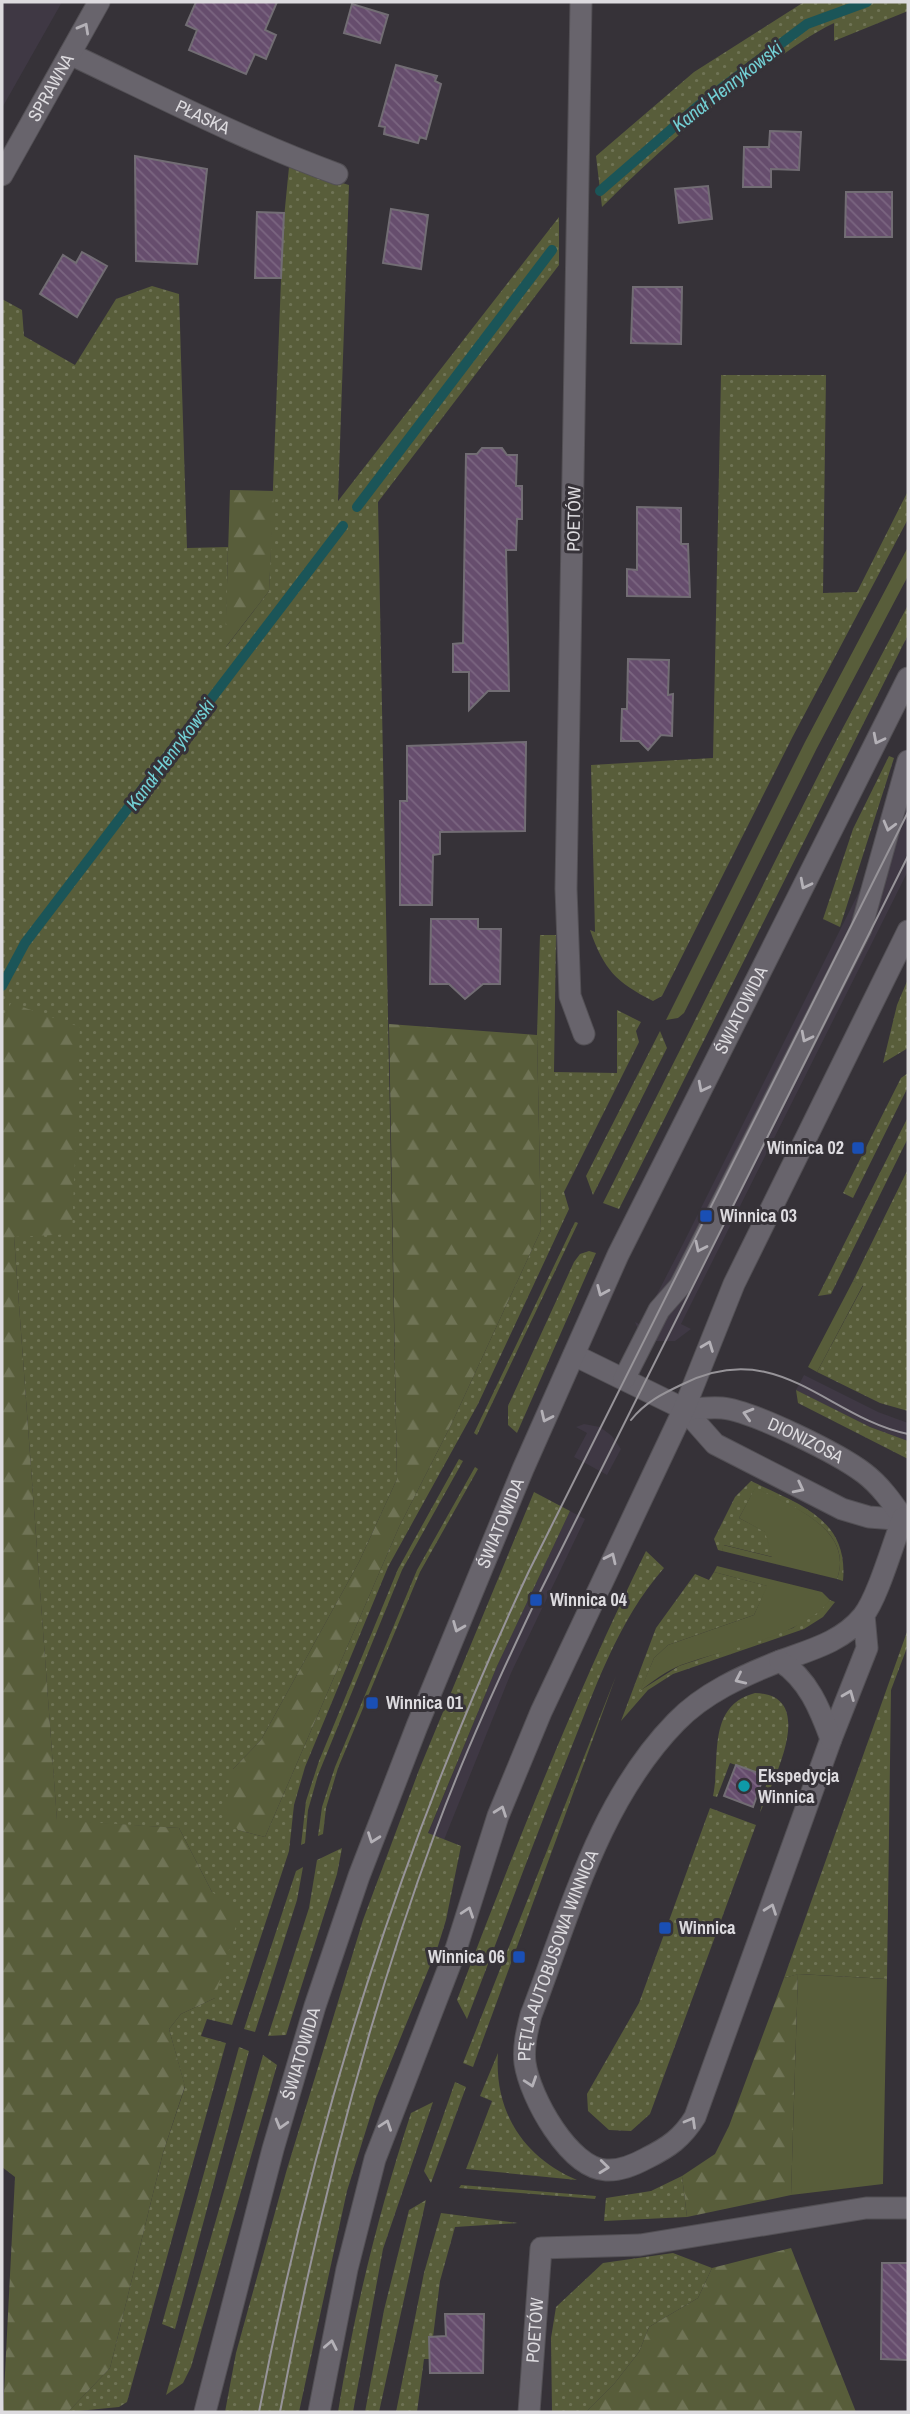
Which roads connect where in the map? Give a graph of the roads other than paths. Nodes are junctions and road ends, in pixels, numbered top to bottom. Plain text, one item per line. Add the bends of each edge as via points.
1 (99, 2) edge
2 (581, 2) edge
3 (70, 54) junction
4 (337, 174) dead end
5 (2, 175) edge
6 (908, 678) edge
7 (908, 761) edge
8 (908, 931) edge
9 (584, 1034) dead end
10 (575, 1355) junction
11 (624, 1379) junction
12 (684, 1409) junction
13 (906, 1519) edge
14 (864, 1615) junction
15 (780, 1661) junction
16 (831, 1739) junction
17 (908, 2208) edge
18 (210, 2390) junction
19 (189, 2412) edge
20 (205, 2412) edge
21 (319, 2412) edge
22 (529, 2412) edge

3 -> 1 street, SPRAWNA
2 - 9 street, POETÓW via 566,902 570,996
3 - 4 street, PŁASKA via 213,124
3 - 5 street, SPRAWNA
6 -> 10 street, ŚWIATOWIDA via 618,1255
7 -> 11 street via 860,929 680,1286 659,1310
12 -> 8 street via 734,1284
10 - 11 street, DIONIZOSA
10 -> 18 street, ŚWIATOWIDA via 523,1469 363,1865 300,2055
11 - 12 street, DIONIZOSA
12 -> 13 street, DIONIZOSA via 715,1444 842,1510
13 -> 12 street, DIONIZOSA via 863,1472 768,1422 722,1408
21 -> 12 street via 347,2269 375,2160 456,1949 498,1816 541,1712
13 - 14 street
14 - 15 street, PĘTLA AUTOBUSOWA WINNICA via 843,1635
16 -> 14 street, PĘTLA AUTOBUSOWA WINNICA via 867,1648
15 - 16 street via 807,1687
15 -> 16 street, PĘTLA AUTOBUSOWA WINNICA via 715,1690 677,1721 645,1757 608,1815 525,2041 526,2065 536,2096 578,2160 606,2170 639,2163 671,2146 695,2117
17 - 22 street, POETÓW via 866,2208 640,2245 541,2248
18 - 19 street
18 - 20 street, ŚWIATOWIDA

